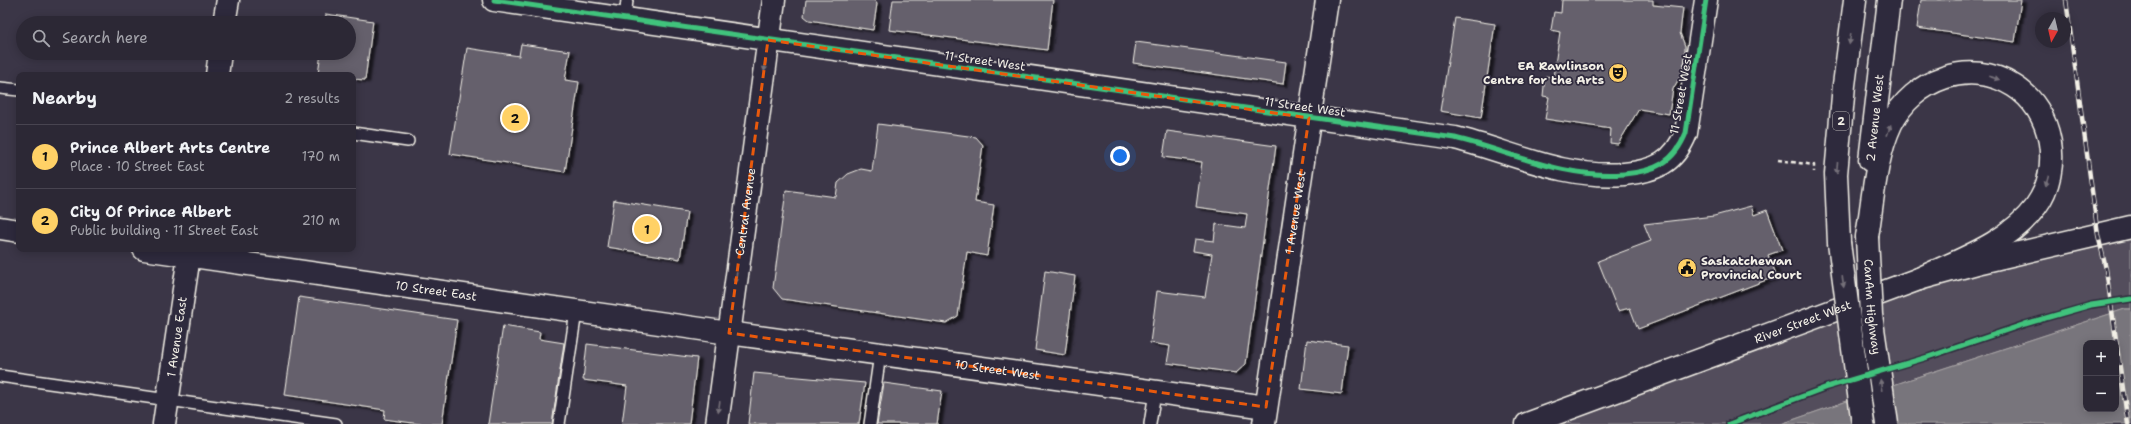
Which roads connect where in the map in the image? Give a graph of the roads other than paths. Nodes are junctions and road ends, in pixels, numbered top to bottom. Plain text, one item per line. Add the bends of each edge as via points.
1 (228, 0) edge
2 (494, 0) edge
3 (774, 0) edge
4 (1327, 0) edge
5 (1706, 0) edge
6 (1856, 0) edge
7 (1889, 0) edge
8 (626, 9) edge
9 (225, 16) edge
10 (768, 40) junction
11 (219, 60) edge
12 (217, 72) edge
13 (0, 88) edge
14 (16, 90) edge
15 (1309, 118) junction
16 (356, 133) edge
17 (408, 141) dead end
18 (0, 228) edge
19 (2131, 228) edge
20 (16, 231) edge
21 (1867, 237) junction
22 (190, 252) edge
23 (1919, 279) junction
24 (576, 312) junction
25 (729, 333) junction
26 (880, 354) junction
27 (0, 376) edge
28 (1155, 392) junction
29 (168, 400) junction
30 (1265, 415) edge
31 (164, 424) edge
32 (336, 424) edge
33 (559, 424) edge
34 (717, 424) edge
35 (870, 424) edge
36 (1150, 424) edge
37 (1527, 424) edge
38 (1863, 424) edge
39 (1887, 424) edge

1 - 9 main road
2 - 8 main road, 11 Street West
3 - 10 main road, Central Avenue
4 - 15 main road, 1 Avenue West
5 - 15 main road, 11 Street West via 1686,133 1674,155 1663,164 1649,170 1617,174 1573,173 1532,163 1455,138
6 -> 38 main road, CanAm Highway / 2, bridge via 1844,85 1836,174 1839,243
7 - 21 main road, 2 Avenue West via 1870,162
8 - 10 main road, 11 Street West
10 - 15 main road, 11 Street West
10 -> 25 main road, Central Avenue
11 - 12 main road
13 - 14 lane
15 - 30 main road, 1 Avenue West
16 - 17 lane
18 - 20 main road
19 - 23 main road, River Street West via 1981,262
21 -> 23 main road via 1881,155 1891,124 1906,101 1926,85 1948,75 1970,72 1993,76 2014,86 2031,101 2042,118 2050,140 2052,164 2046,185 2026,218 2004,236
39 -> 21 main road, CanAm Highway, bridge via 1872,315
22 - 24 main road, 10 Street East
22 - 29 main road, 1 Avenue East
23 - 37 main road, River Street West
24 - 25 main road, 10 Street East
24 - 33 lane
25 - 26 main road, 10 Street West
25 -> 34 main road, Central Avenue
26 - 28 main road, 10 Street West
26 - 35 lane
27 - 29 lane
28 - 30 main road, 10 Street West
28 - 36 lane
29 - 31 main road, 1 Avenue East
29 - 32 lane

